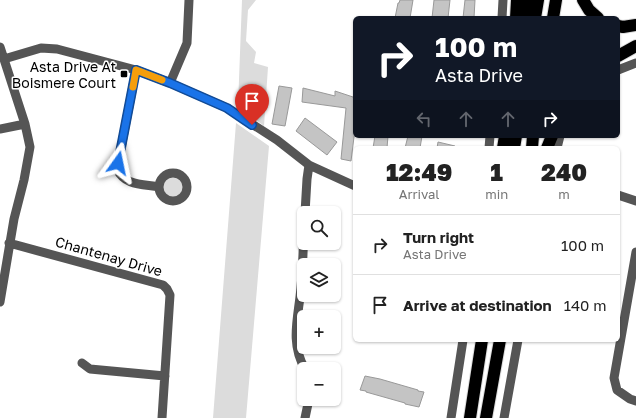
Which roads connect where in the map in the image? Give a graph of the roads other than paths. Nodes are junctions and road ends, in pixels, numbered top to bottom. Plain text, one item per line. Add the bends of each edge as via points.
1 (189, 0) edge
2 (503, 0) edge
3 (517, 0) edge
4 (527, 0) edge
5 (538, 0) edge
6 (556, 0) edge
7 (584, 0) edge
8 (502, 16) edge
9 (516, 16) edge
10 (524, 16) edge
11 (535, 16) edge
12 (553, 16) edge
13 (596, 16) edge
14 (636, 25) edge
15 (620, 26) edge
16 (636, 46) edge
17 (0, 47) edge
18 (620, 55) edge
19 (4, 59) junction
20 (636, 63) edge
21 (620, 69) edge
22 (136, 70) junction
23 (170, 83) junction
24 (25, 124) junction
25 (0, 129) edge
26 (309, 165) junction
27 (353, 185) edge
28 (159, 187) dead end
29 (620, 196) edge
30 (636, 200) edge
31 (305, 206) edge
32 (9, 243) junction
33 (303, 250) edge
34 (636, 252) edge
35 (0, 302) edge
36 (463, 342) edge
37 (482, 342) edge
38 (500, 342) edge
39 (518, 342) edge
40 (302, 362) edge
41 (82, 363) dead end
42 (165, 376) junction
43 (636, 401) edge
44 (307, 406) edge
45 (162, 418) edge
46 (304, 418) edge
47 (451, 418) edge
48 (470, 418) edge
49 (486, 418) edge
50 (504, 418) edge

1 - 23 street via 187,43
2 - 8 street
3 - 9 highway
4 - 10 highway
5 - 11 highway
6 - 12 highway
7 - 13 highway
14 - 15 highway
16 - 18 highway
17 - 19 street
19 - 22 street via 40,48 57,49
19 - 24 street
20 - 21 street
22 - 23 street
22 - 28 street via 117,169 126,181
23 - 26 street via 227,108 277,140
24 - 25 street
24 - 32 street via 30,148
26 - 27 street
26 - 31 street
29 - 30 street
32 - 35 street
32 - 42 street, Chantenay Drive via 163,285 170,295
33 - 40 street via 296,320 297,353
34 - 43 street via 614,378 617,390
36 - 47 street
37 - 48 highway
38 - 49 highway
39 - 50 street
41 - 42 street via 90,369
42 - 45 street, Chantenay Drive
44 - 46 street

